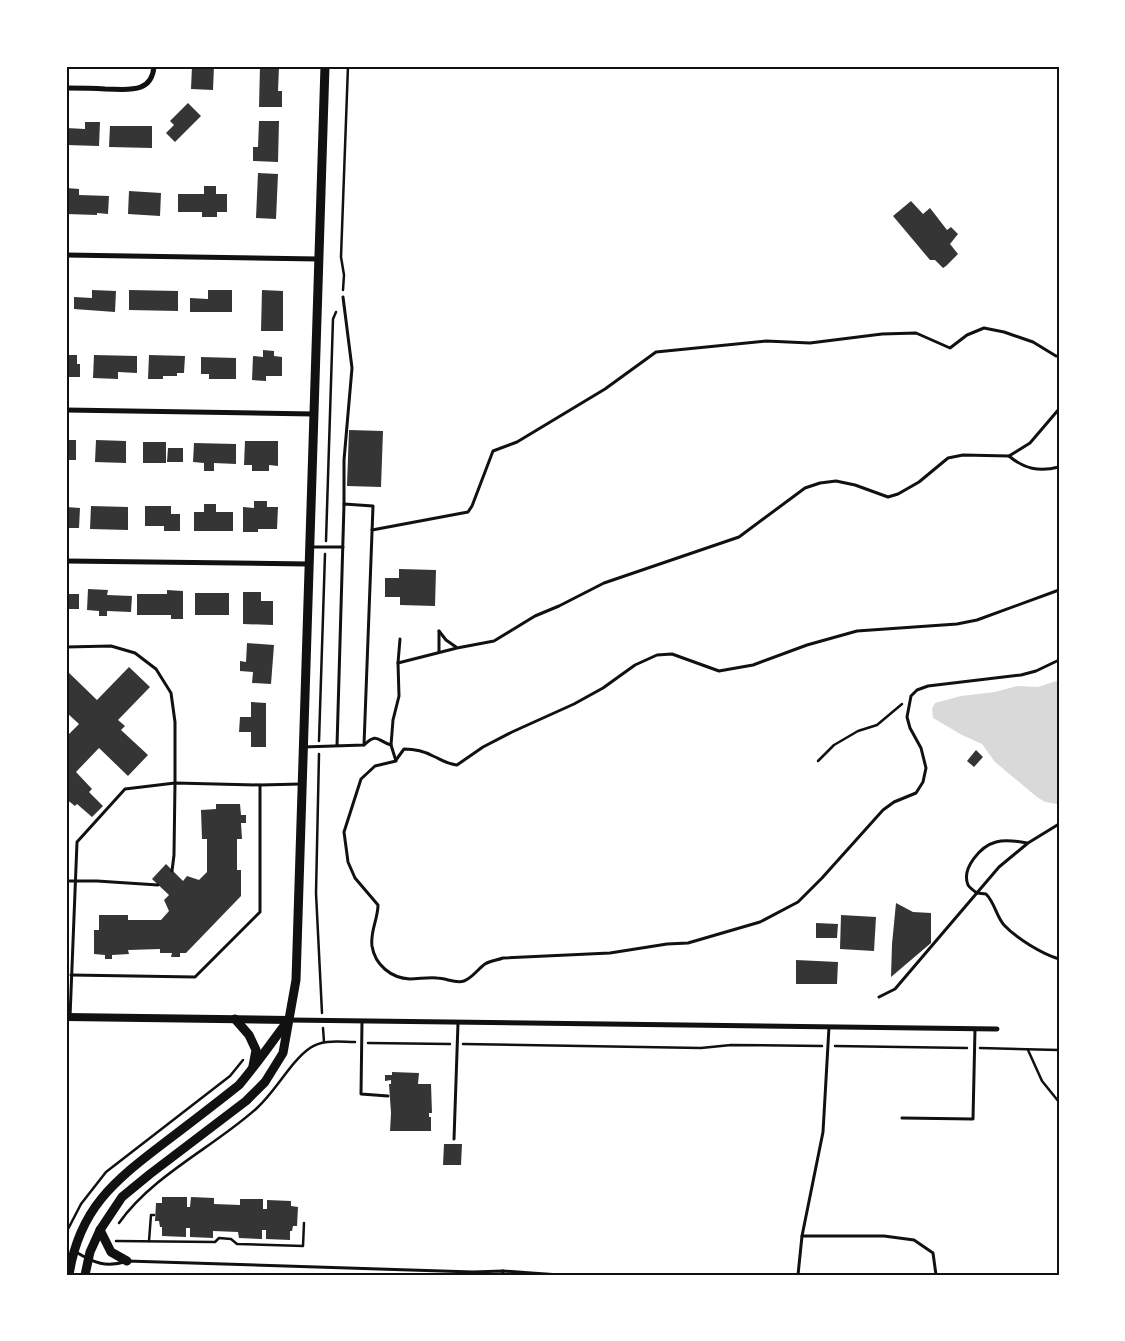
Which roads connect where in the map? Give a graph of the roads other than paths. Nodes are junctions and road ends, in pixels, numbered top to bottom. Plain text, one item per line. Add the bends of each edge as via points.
1 (154, 66) edge
2 (324, 66) edge
3 (66, 88) edge
4 (66, 255) edge
5 (318, 259) junction
6 (343, 297) dead end
7 (1059, 356) edge
8 (1059, 409) edge
9 (66, 410) edge
10 (313, 414) junction
11 (1059, 414) edge
12 (1052, 416) junction
13 (1009, 456) junction
14 (1059, 467) edge
15 (344, 504) junction
16 (372, 530) junction
17 (309, 546) junction
18 (343, 547) junction
19 (66, 561) edge
20 (308, 564) junction
21 (1059, 590) edge
22 (400, 639) dead end
23 (66, 647) edge
24 (457, 648) junction
25 (439, 652) junction
26 (1059, 660) edge
27 (398, 664) junction
28 (364, 745) junction
29 (391, 745) junction
30 (337, 746) junction
31 (303, 747) junction
32 (396, 760) junction
33 (175, 783) junction
34 (302, 784) junction
35 (260, 785) junction
36 (1059, 824) edge
37 (1028, 843) junction
38 (172, 870) dead end
39 (66, 881) edge
40 (75, 881) junction
41 (158, 885) dead end
42 (976, 893) junction
43 (1059, 959) edge
44 (71, 975) junction
45 (879, 997) dead end
46 (68, 1017) edge
47 (235, 1019) junction
48 (289, 1020) junction
49 (362, 1021) junction
50 (458, 1022) junction
51 (829, 1027) junction
52 (975, 1029) junction
53 (997, 1029) dead end
54 (253, 1069) junction
55 (388, 1096) dead end
56 (902, 1118) dead end
57 (454, 1139) dead end
58 (100, 1230) junction
59 (802, 1236) junction
60 (73, 1251) junction
61 (88, 1259) junction
62 (127, 1261) junction
63 (503, 1273) edge
64 (69, 1275) edge
65 (85, 1275) edge
66 (560, 1275) edge
67 (798, 1275) edge
68 (936, 1275) edge

1 - 3 street via 154,74 138,89
2 - 5 main road
4 - 5 street
5 - 10 main road
6 - 15 lane via 352,368 344,460
7 - 16 lane via 1033,342 984,328 967,335 950,348 916,333 810,343 766,340 656,352 605,389 517,442 493,450 468,512
8 - 12 lane
9 - 10 street
10 - 17 main road
11 - 12 lane
12 - 13 lane via 1030,443
13 - 14 lane via 1030,469
13 - 24 lane via 963,455 948,458 919,482 888,497 836,481 805,488 739,537 604,582 494,640
15 - 16 lane via 373,506
15 - 18 lane
16 - 28 lane
17 - 18 lane
17 - 20 main road
18 - 30 lane
19 - 20 street
20 - 31 main road
21 - 32 lane via 977,620 857,631 753,665 719,671 672,654 658,655 634,665 616,680 581,700 512,732 457,765 404,749
22 - 27 lane
23 - 33 lane via 111,646 134,653 156,669 171,693 175,722
24 - 25 lane
24 - 25 lane via 438,631
25 - 27 lane
26 - 32 lane via 1021,675 917,690 911,696 907,717 926,768 923,782 916,793 883,810 798,902 760,922 688,943 610,953 503,958 486,963 459,982 436,977 408,979 396,976 381,965 372,946 378,905 355,878 348,862 344,832 360,779 375,766
27 - 29 lane via 398,696
28 - 29 lane via 376,737
28 - 30 lane
29 - 32 lane
30 - 31 lane
31 - 34 main road
33 - 35 lane
33 - 38 lane
33 - 40 lane via 125,789 77,842
34 - 35 lane
34 - 48 main road via 296,980
35 - 44 lane via 260,912 195,977
36 - 37 lane
37 - 42 lane
37 - 42 lane via 994,842 980,851 967,873 968,885
39 - 40 lane
40 - 41 lane
40 - 44 lane
42 - 43 lane via 991,898 1005,926 1048,956
42 - 45 lane via 895,989
44 - 46 lane
46 - 47 street
47 - 48 street
47 - 54 main road via 256,1050
48 - 49 street
48 - 54 main road
48 - 58 main road via 283,1053 265,1082 246,1101 122,1197
49 - 50 street
49 - 55 lane via 361,1094
50 - 51 street
50 - 57 lane
51 - 52 street
51 - 59 lane via 823,1132
52 - 53 street
52 - 56 lane via 973,1119
54 - 60 main road via 239,1085 114,1182 88,1217
58 - 61 main road
58 - 62 main road via 111,1252
59 - 67 lane
59 - 68 lane via 884,1236 914,1240 933,1253
60 - 61 lane
60 - 64 main road
61 - 62 lane via 115,1265
61 - 65 main road
62 - 63 lane
63 - 66 lane

